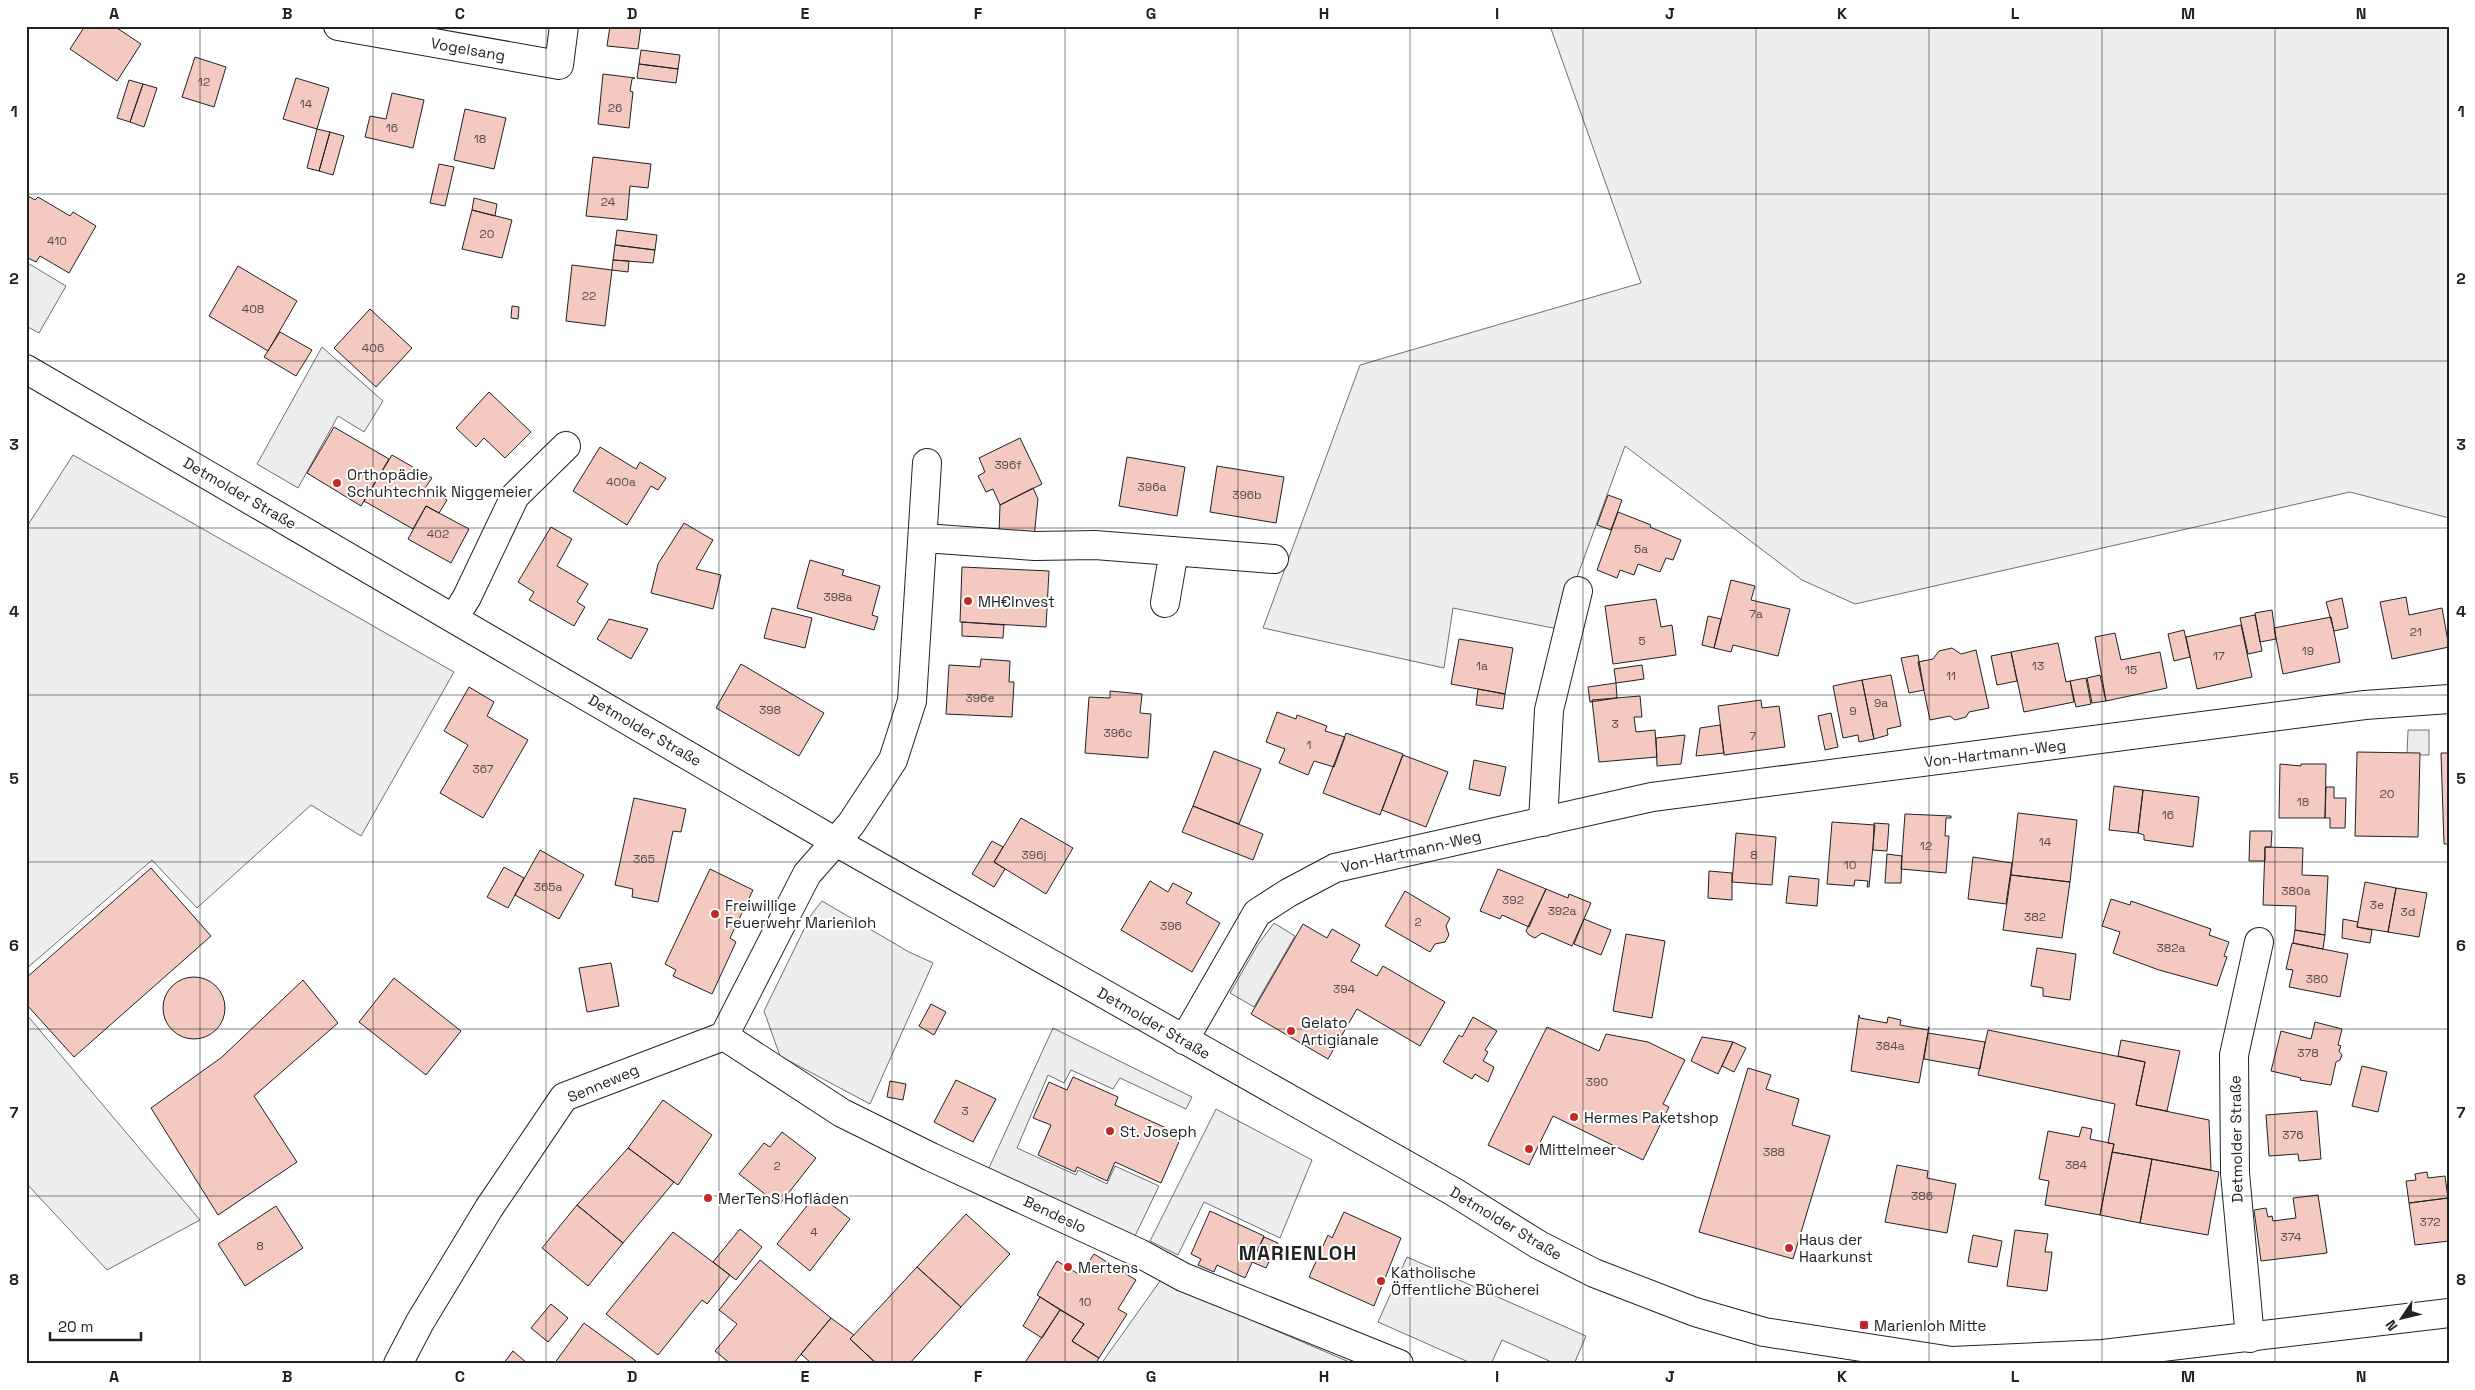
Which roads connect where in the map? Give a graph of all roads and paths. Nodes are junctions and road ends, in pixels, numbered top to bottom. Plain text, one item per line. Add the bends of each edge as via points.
1 (338, 26) edge
2 (564, 26) edge
3 (26, 369) edge
4 (566, 446) dead end
5 (927, 463) dead end
6 (924, 538) junction
7 (1174, 551) junction
8 (1274, 559) dead end
9 (1578, 591) dead end
10 (1165, 603) dead end
11 (454, 618) junction
12 (2449, 699) edge
13 (1543, 822) junction
14 (836, 842) junction
15 (2258, 942) dead end
16 (724, 1036) junction
17 (1184, 1040) junction
18 (2449, 1313) edge
19 (2250, 1338) junction
20 (1952, 1362) edge
21 (398, 1364) edge
22 (1400, 1364) edge

1 - 2 street, Vogelsang via 559,65
3 - 11 street, Detmolder Straße
4 - 11 street via 514,496
5 - 6 street
6 - 7 street via 1035,546 1095,544
6 - 14 street via 912,700 893,760
7 - 8 street
7 - 10 street
9 - 13 street via 1549,710
11 - 14 street, Detmolder Straße
12 - 13 street, Von-Hartmann-Weg via 2365,705 1652,797
13 - 17 street, Von-Hartmann-Weg via 1335,868 1288,893 1257,913 1250,922
14 - 16 street via 808,874
14 - 17 street, Detmolder Straße
15 - 19 street, Detmolder Straße via 2234,1055 2235,1173
16 - 21 street, Senneweg via 564,1097 489,1208
16 - 22 street, Bendeslo via 842,1112 931,1157 1139,1253 1183,1277
17 - 20 street, Detmolder Straße via 1454,1192 1539,1245 1594,1273 1696,1312 1764,1332
18 - 19 street, Detmolder Straße
19 - 20 street, Detmolder Straße via 2103,1354

